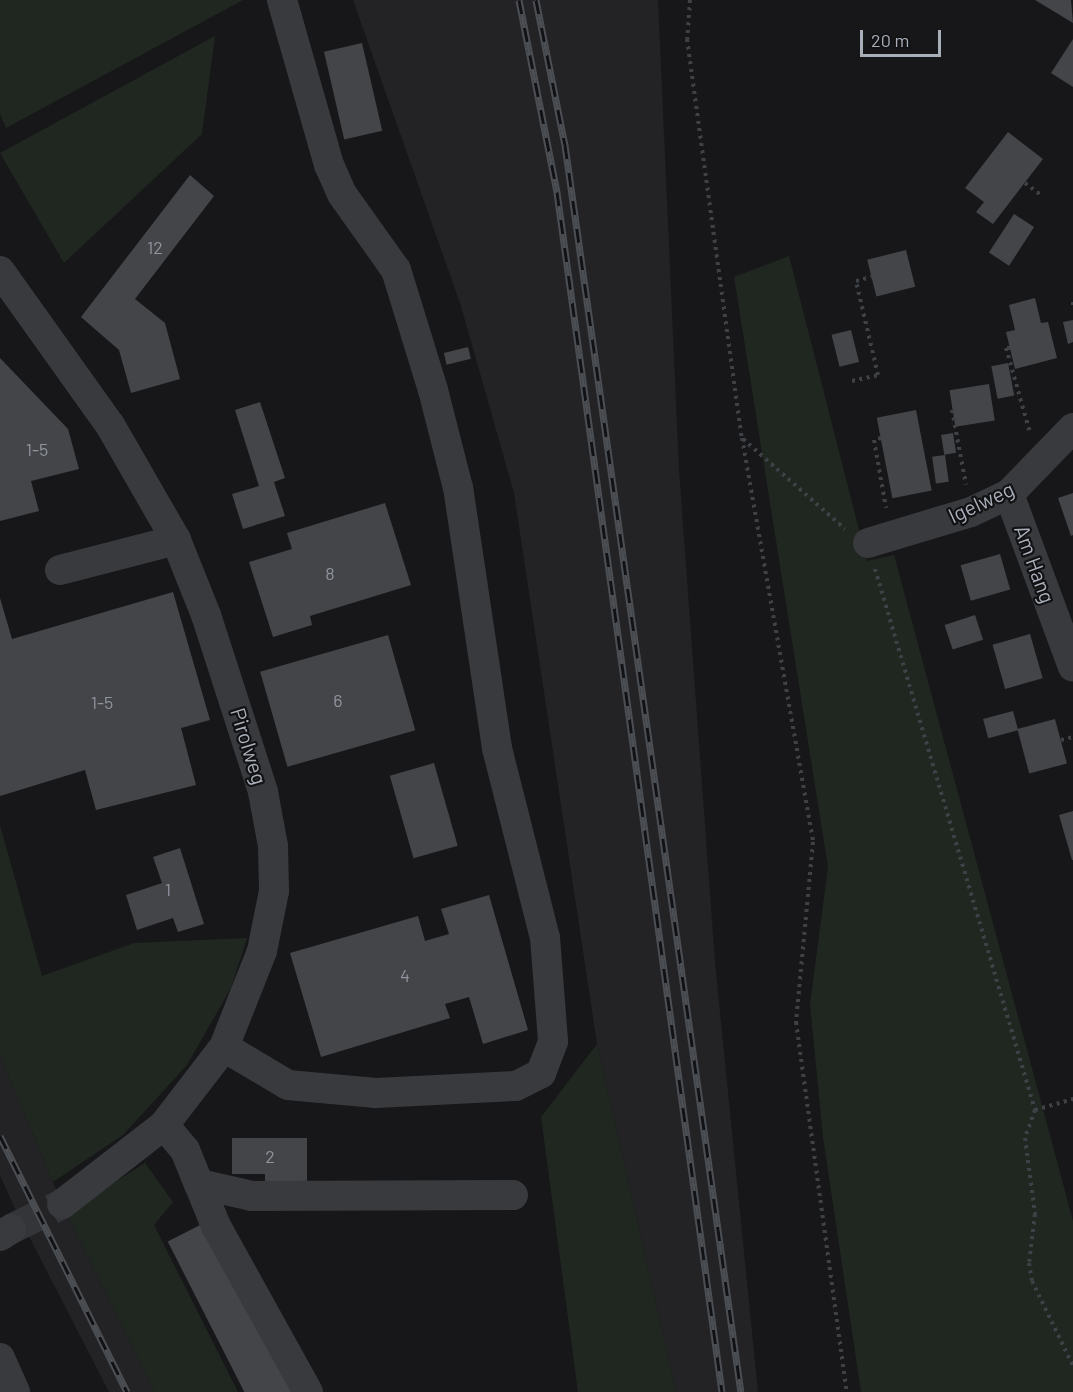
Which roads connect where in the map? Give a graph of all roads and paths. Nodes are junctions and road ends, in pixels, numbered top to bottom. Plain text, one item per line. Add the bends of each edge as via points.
1 (282, 0) edge
2 (690, 0) edge
3 (1025, 183) dead end
4 (1041, 195) dead end
5 (0, 271) edge
6 (872, 277) dead end
7 (1010, 348) dead end
8 (852, 381) dead end
9 (952, 410) dead end
10 (1073, 428) edge
11 (742, 438) junction
12 (881, 438) dead end
13 (1040, 465) junction
14 (889, 477) dead end
15 (881, 478) junction
16 (1009, 494) junction
17 (971, 512) junction
18 (176, 540) junction
19 (880, 540) junction
20 (60, 570) dead end
21 (1073, 668) edge
22 (1073, 737) edge
23 (1061, 740) dead end
24 (224, 1047) junction
25 (1073, 1099) edge
26 (1035, 1110) junction
27 (164, 1125) junction
28 (199, 1184) junction
29 (513, 1195) dead end
30 (62, 1204) tunnel mouth
31 (0, 1358) edge
32 (1073, 1366) edge
33 (15, 1392) edge
34 (308, 1392) edge
35 (847, 1392) edge

1 - 24 street via 329,165 342,194 396,270 436,401 458,488 497,748 545,938 554,1041 541,1073 516,1086 376,1093 288,1085
2 - 11 path via 687,39
3 - 4 path
5 - 18 street, Pirolweg via 110,425
6 - 8 path via 856,281 878,375
7 - 13 path via 1006,348
9 - 17 path
10 - 13 street, Igelweg
11 - 19 path via 862,544
11 - 35 path via 813,842 796,1022
12 - 15 path via 874,440
13 - 16 street, Igelweg
14 - 15 path
15 - 19 path
16 - 17 street, Igelweg
16 - 21 street, Am Hang
17 - 19 street, Igelweg
18 - 20 street
18 - 24 street, Pirolweg via 206,615 263,792 273,846 274,891 262,951
19 - 26 path
22 - 23 path
24 - 27 street, Pirolweg
25 - 26 path
26 - 32 path via 1025,1138 1035,1214 1029,1263 1032,1281
27 - 28 street via 185,1150
27 - 30 street, Pirolweg
28 - 29 street via 252,1196
28 - 34 street via 216,1226
31 - 33 street

